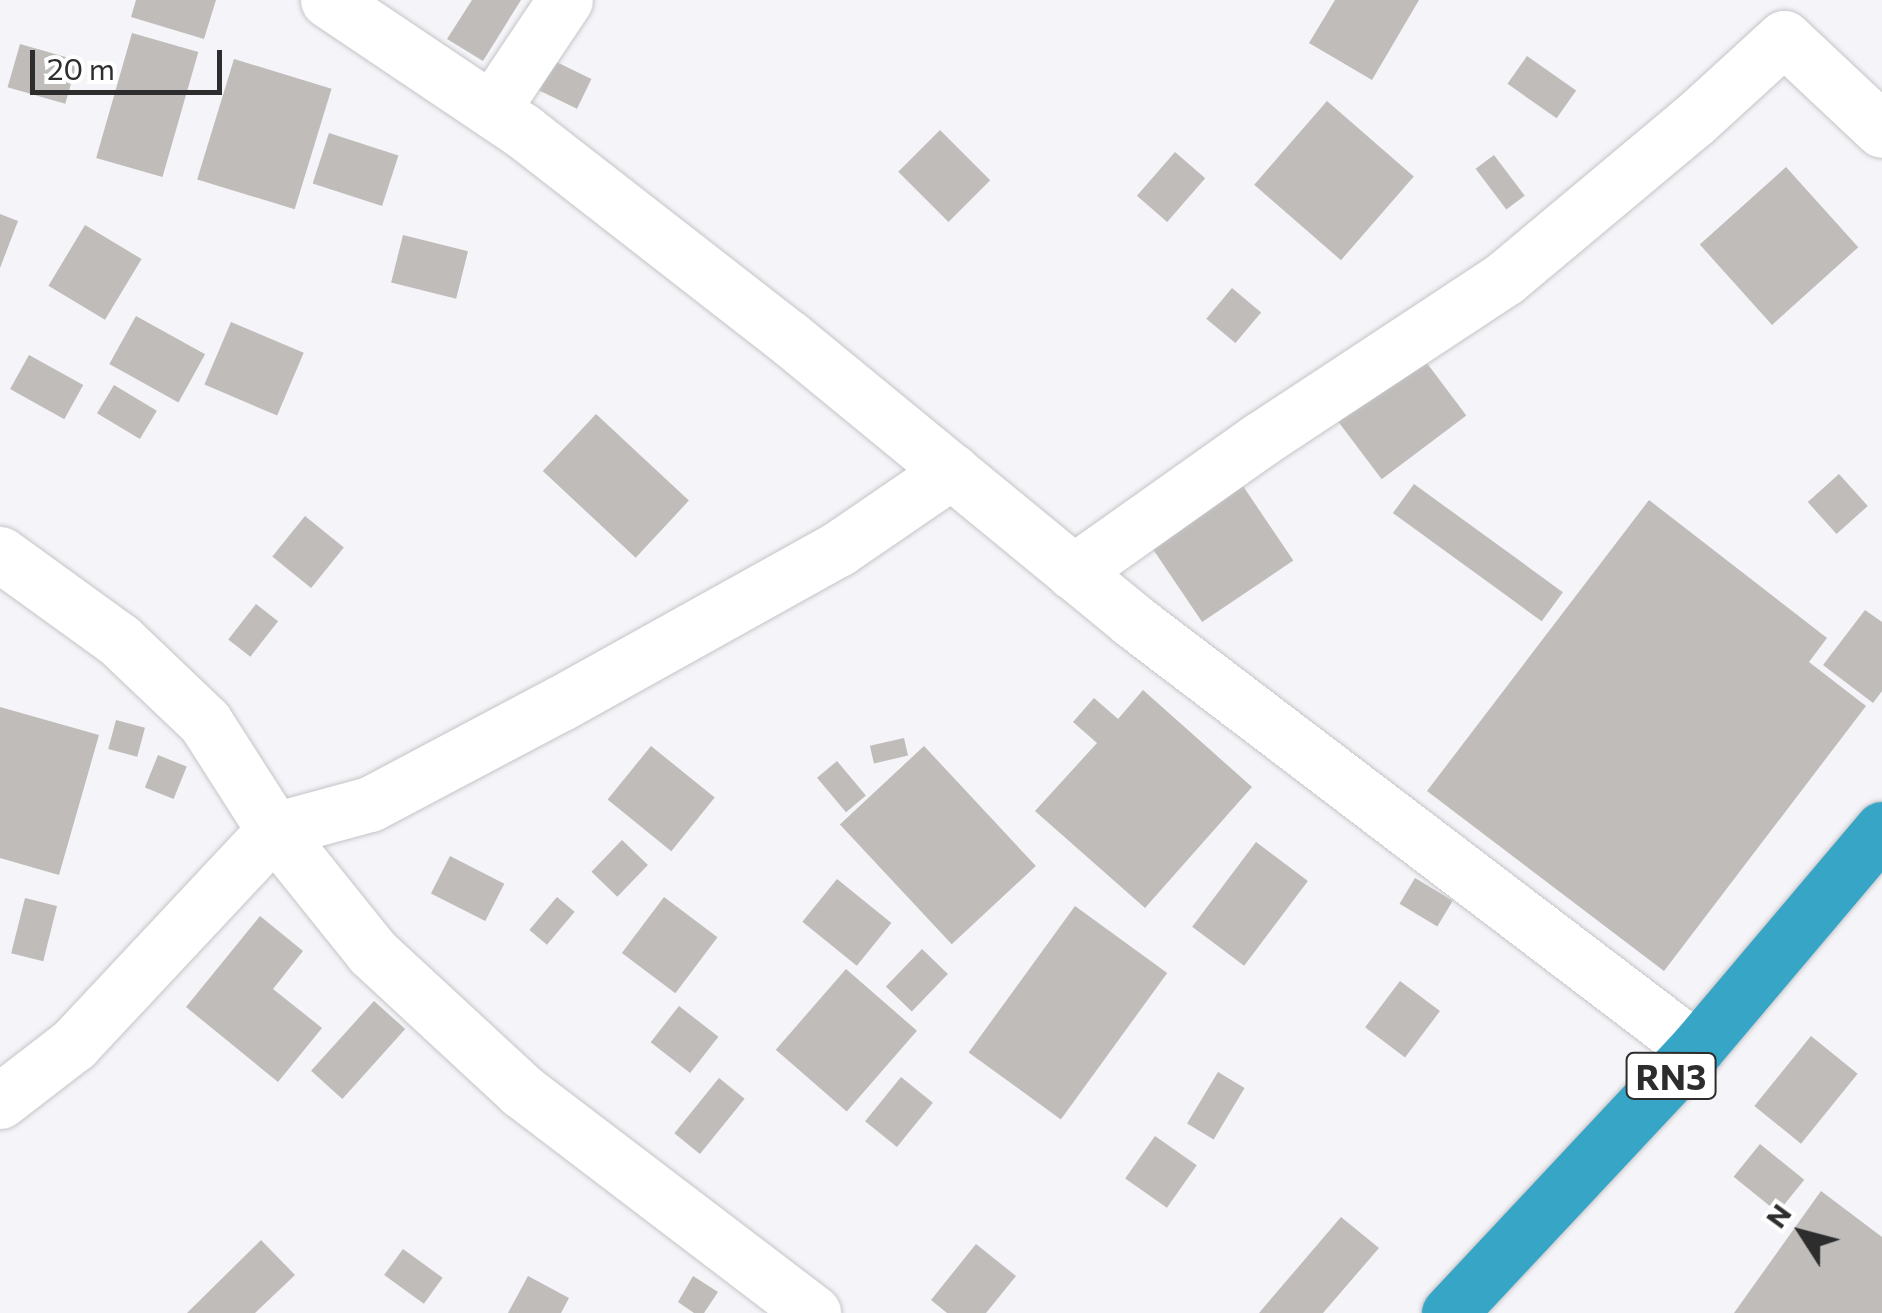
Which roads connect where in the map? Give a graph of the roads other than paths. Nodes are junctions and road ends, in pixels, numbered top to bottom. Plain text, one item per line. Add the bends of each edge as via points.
1 (328, 0) edge
2 (565, 0) edge
3 (492, 109) junction
4 (1882, 130) edge
5 (952, 472) junction
6 (0, 554) edge
7 (1073, 572) junction
8 (274, 830) junction
9 (1882, 831) edge
10 (1696, 1050) junction
11 (0, 1101) edge
12 (813, 1313) edge
13 (1449, 1313) edge

1 - 3 street
2 - 3 street
3 - 5 street
4 - 7 street via 1784,38 1505,278
5 - 7 street
5 - 8 street via 838,549 561,704 370,804
6 - 8 street via 119,640 205,722
7 - 10 street
8 - 11 street via 74,1044
8 - 12 street via 372,952 522,1091
9 - 10 highway, RN3
10 - 13 highway, RN3

